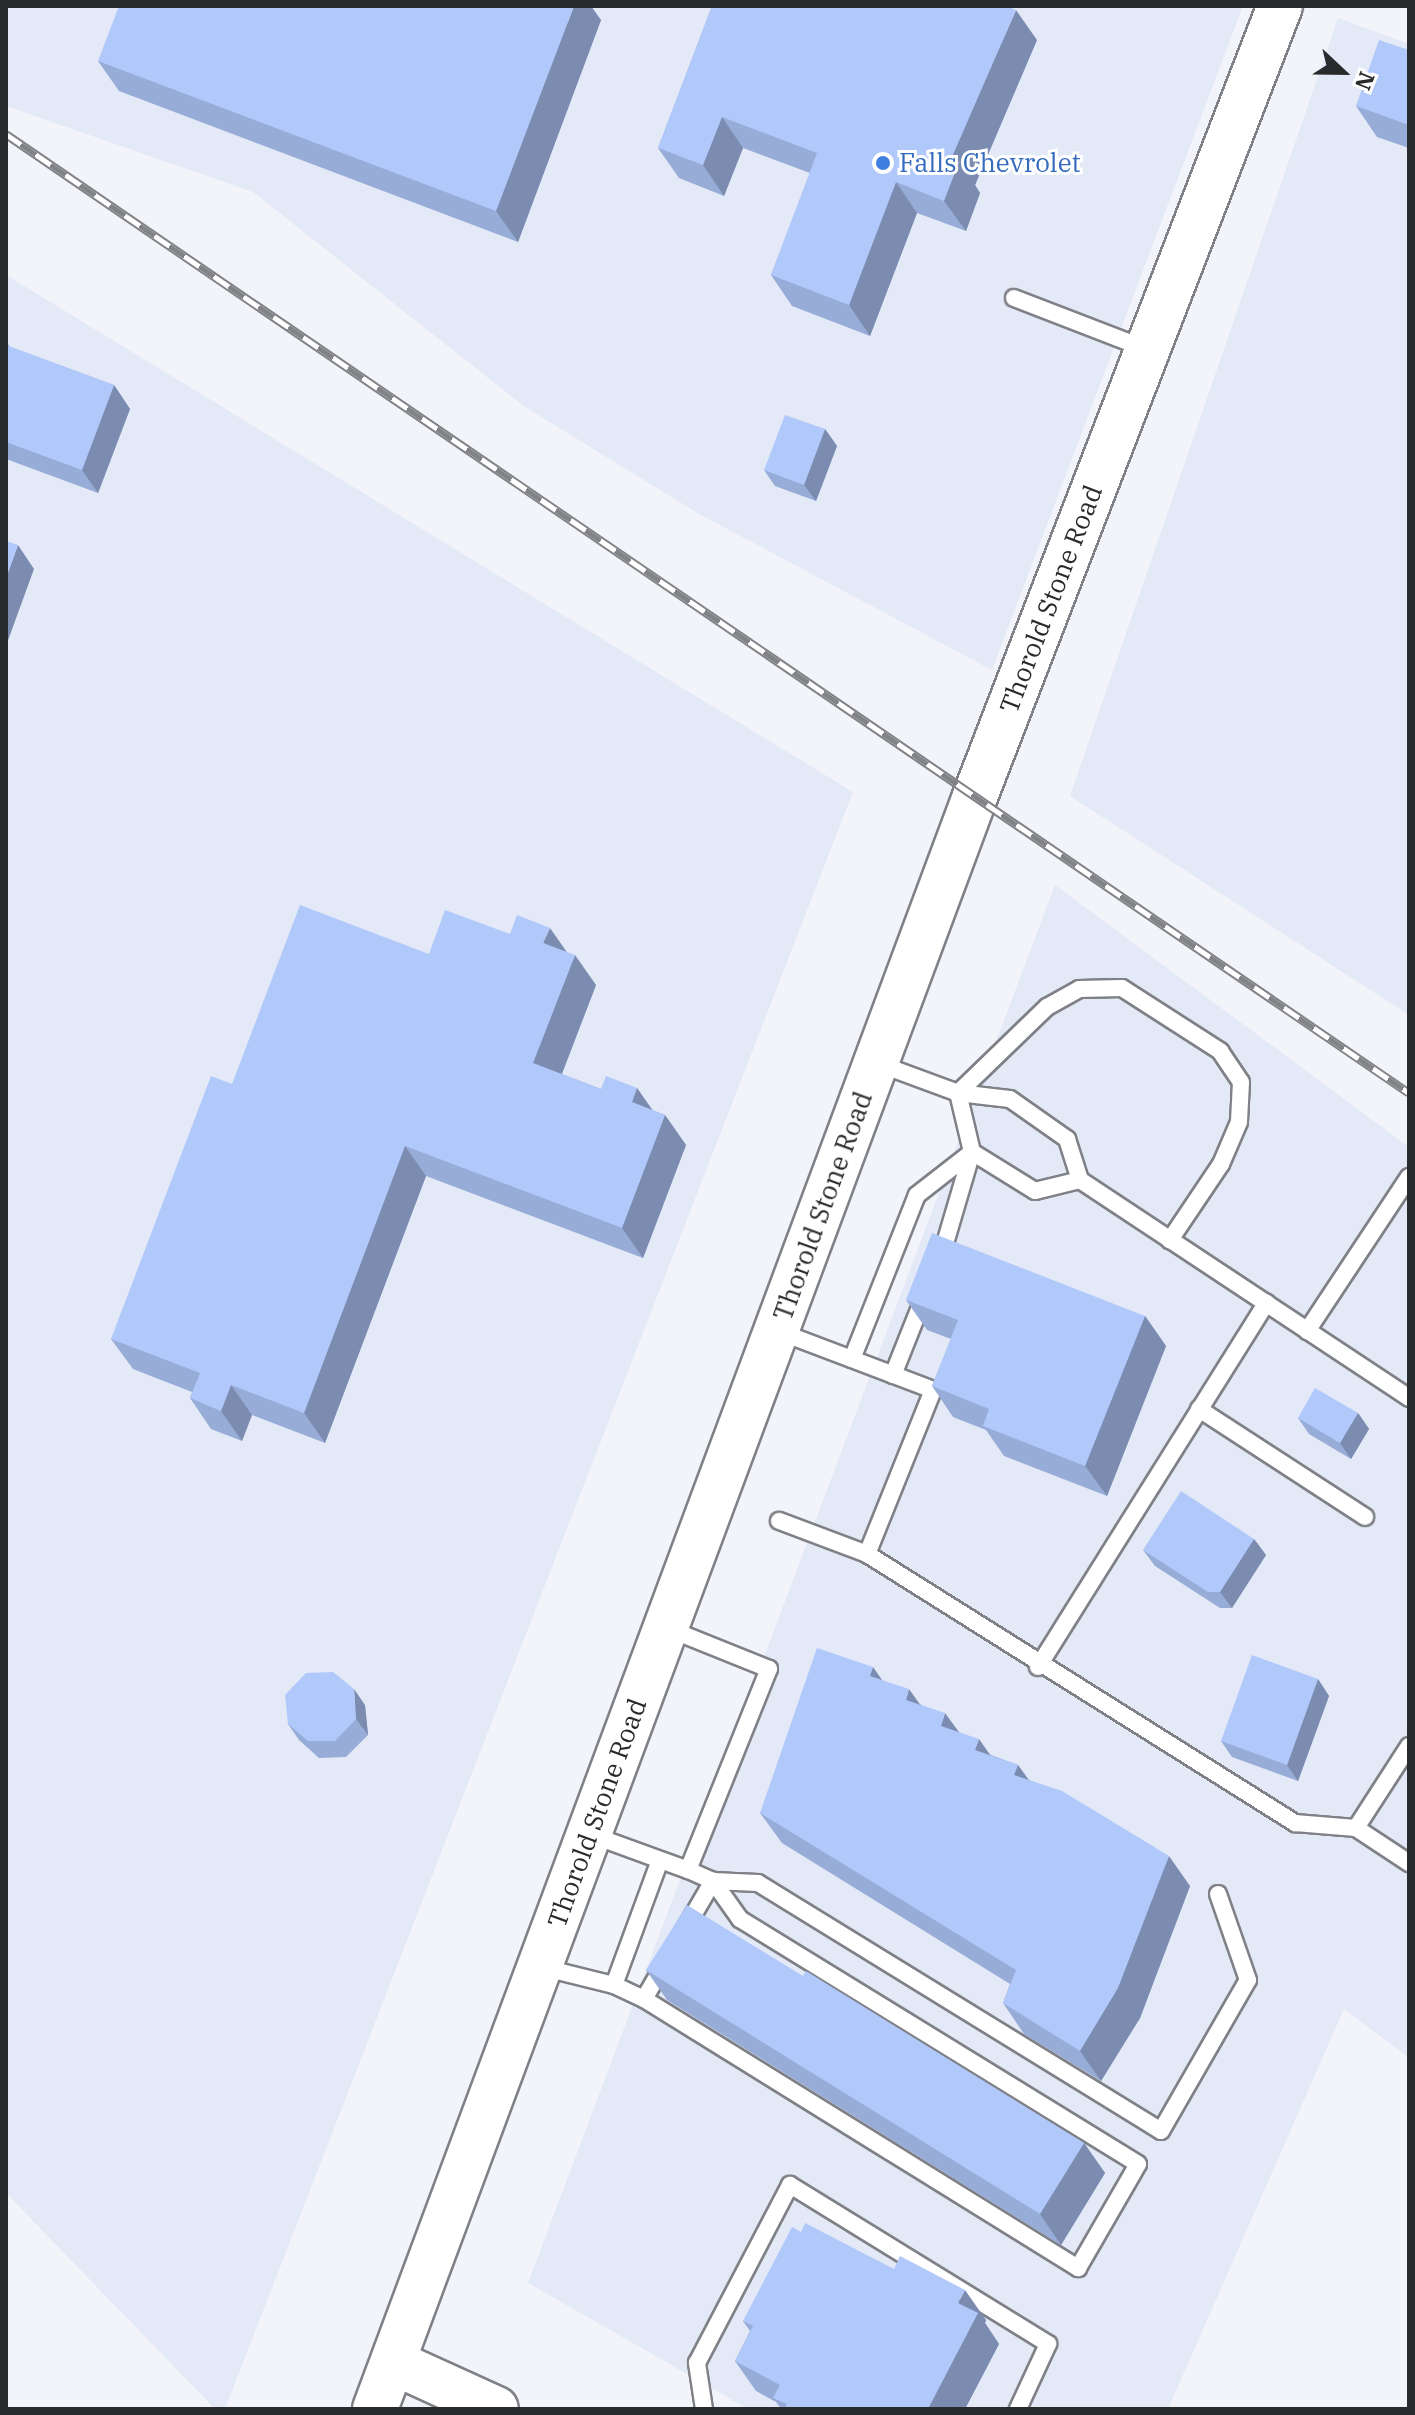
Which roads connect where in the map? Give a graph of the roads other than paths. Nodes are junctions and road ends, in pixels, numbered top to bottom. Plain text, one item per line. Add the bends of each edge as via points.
1 (1280, 6) edge
2 (1014, 298) dead end
3 (1147, 350) junction
4 (876, 1063) junction
5 (958, 1093) junction
6 (972, 1152) junction
7 (1409, 1177) edge
8 (1080, 1180) junction
9 (1170, 1240) junction
10 (1266, 1303) junction
11 (776, 1331) junction
12 (1307, 1331) junction
13 (852, 1359) junction
14 (893, 1375) junction
15 (1409, 1398) edge
16 (1199, 1409) junction
17 (1365, 1517) dead end
18 (779, 1521) dead end
19 (867, 1554) junction
20 (666, 1627) junction
21 (1038, 1667) junction
22 (1409, 1746) edge
23 (1356, 1828) junction
24 (589, 1834) junction
25 (660, 1860) junction
26 (1409, 1863) edge
27 (688, 1870) junction
28 (713, 1881) junction
29 (1218, 1894) dead end
30 (539, 1967) junction
31 (614, 1985) junction
32 (644, 1999) junction
33 (393, 2362) junction
34 (375, 2409) edge
35 (496, 2409) edge
36 (704, 2409) edge
37 (1018, 2409) edge

1 - 3 main road, Thorold Stone Road
2 - 3 lane
3 - 4 main road, Thorold Stone Road
4 - 5 lane
4 - 11 main road, Thorold Stone Road
5 - 6 lane
5 - 8 lane via 1010,1099 1067,1139
5 - 9 lane via 1047,1007 1079,989 1122,988 1220,1051 1241,1082 1239,1122 1221,1164
6 - 8 lane via 1035,1191
6 - 13 lane via 917,1195
6 - 14 lane via 959,1212
7 - 12 lane
8 - 9 lane
9 - 10 lane
10 - 12 lane
10 - 16 lane
11 - 13 lane
11 - 20 main road, Thorold Stone Road
12 - 15 lane
13 - 14 lane
14 - 19 lane via 933,1390
16 - 17 lane
16 - 21 lane
18 - 19 lane
19 - 21 lane
20 - 24 main road, Thorold Stone Road
20 - 27 lane via 769,1669
21 - 23 lane via 1295,1823
22 - 23 lane
23 - 26 lane
24 - 25 lane
24 - 30 main road, Thorold Stone Road
25 - 27 lane
25 - 31 lane
27 - 28 lane
28 - 29 lane via 758,1883 1161,2131 1248,1980
28 - 32 lane
28 - 32 lane via 740,1919 1138,2164 1078,2268
30 - 31 lane
30 - 33 main road, Thorold Stone Road
31 - 32 lane
33 - 34 main road, Thorold Stone Road
33 - 35 main road
36 - 37 lane via 697,2363 790,2185 1048,2344

